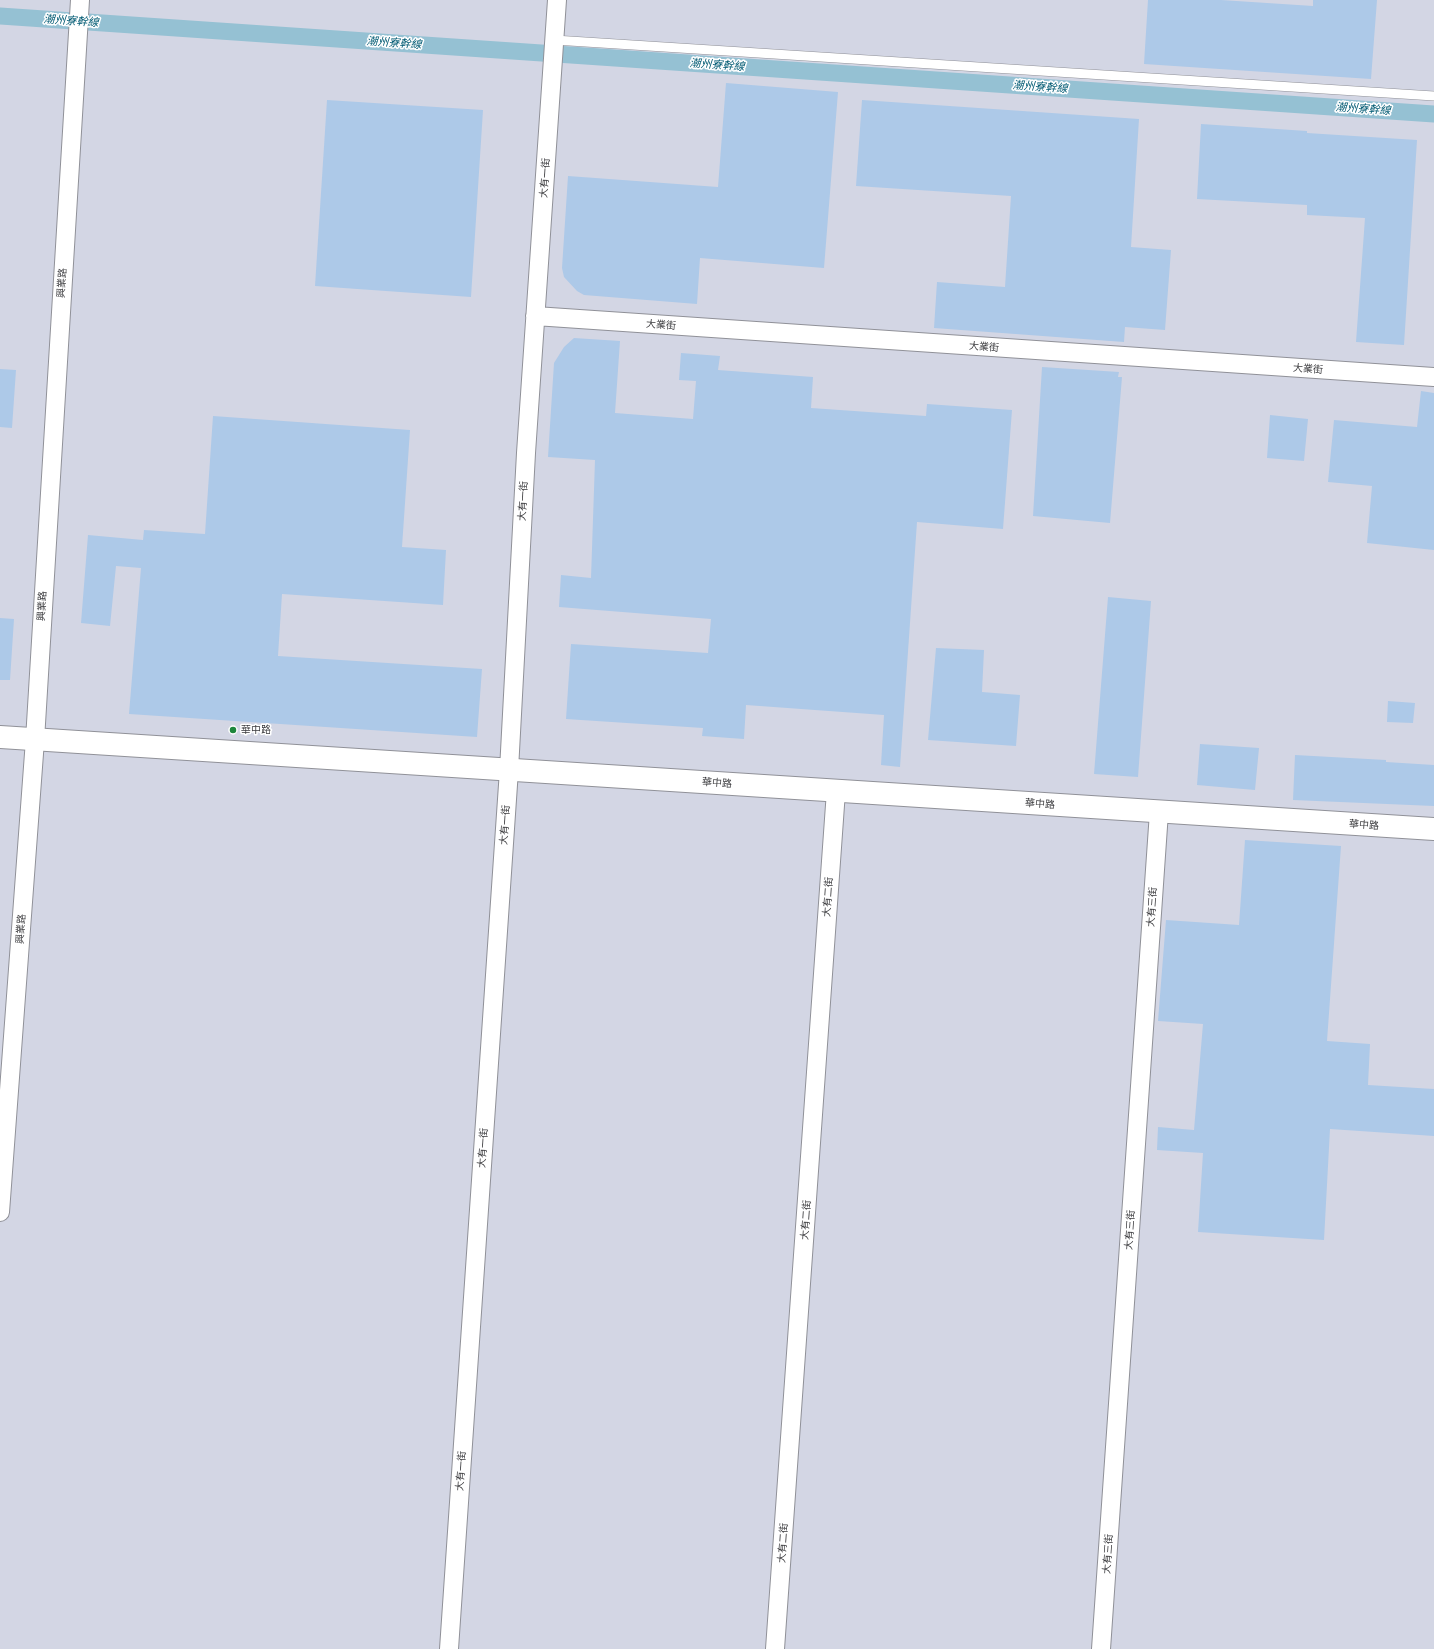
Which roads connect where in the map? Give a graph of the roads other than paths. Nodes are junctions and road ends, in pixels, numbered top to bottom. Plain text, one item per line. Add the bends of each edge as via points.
1 (80, 0) edge
2 (557, 0) edge
3 (554, 40) junction
4 (1434, 96) edge
5 (535, 316) junction
6 (1434, 377) edge
7 (0, 737) edge
8 (34, 740) junction
9 (509, 770) junction
10 (836, 791) junction
11 (1159, 812) junction
12 (1434, 829) edge
13 (0, 1212) edge
14 (449, 1649) edge
15 (776, 1649) edge
16 (1101, 1649) edge

1 - 8 street, 興業路
2 - 3 street, 大有一街
3 - 4 lane
3 - 5 street, 大有一街
5 - 6 street, 大業街
5 - 9 street, 大有一街
7 - 8 street, 華中路
8 - 9 street, 華中路
8 - 13 street, 興業路
9 - 10 street, 華中路
9 - 14 street, 大有一街
10 - 11 street, 華中路
10 - 15 street, 大有二街
11 - 12 street, 華中路
11 - 16 street, 大有三街

